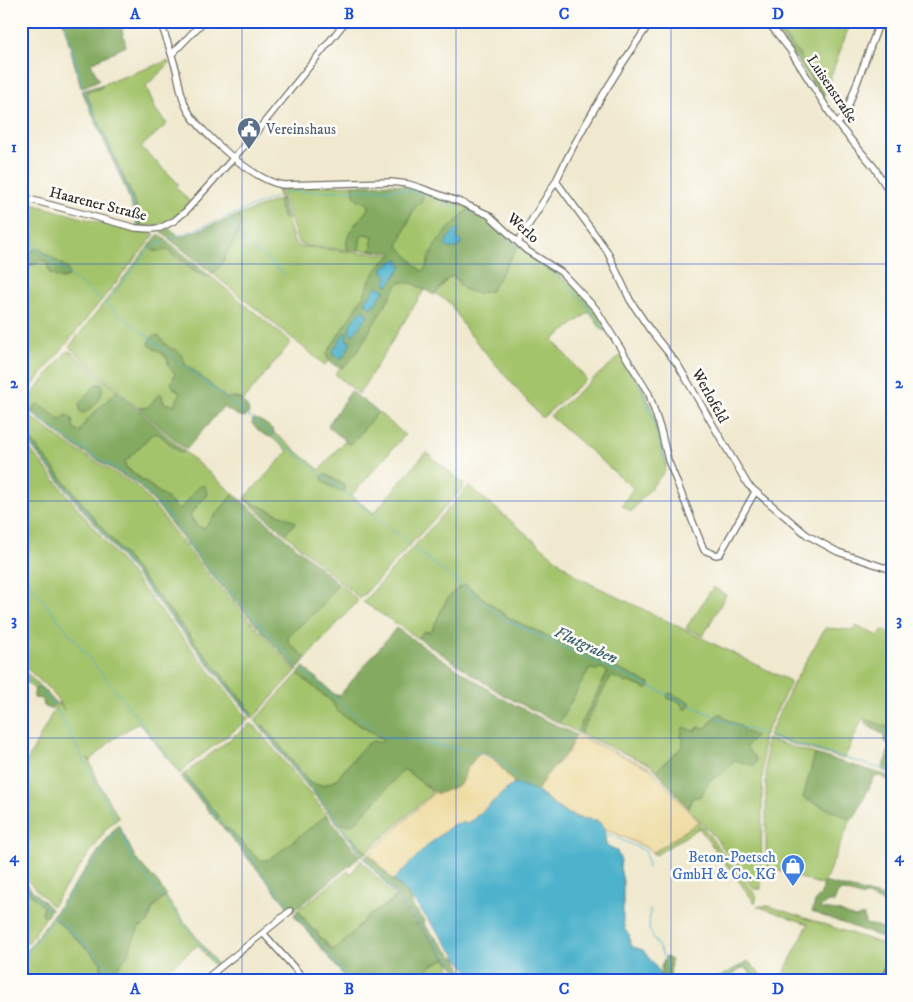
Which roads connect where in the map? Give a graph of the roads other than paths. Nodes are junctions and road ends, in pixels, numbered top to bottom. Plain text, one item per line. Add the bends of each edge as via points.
1 (160, 21) edge
2 (204, 21) edge
3 (346, 21) edge
4 (651, 21) edge
5 (767, 21) edge
6 (880, 21) edge
7 (172, 54) junction
8 (838, 123) junction
9 (234, 159) junction
10 (556, 181) junction
11 (892, 196) edge
12 (21, 197) edge
13 (518, 242) junction
14 (755, 492) junction
15 (892, 570) edge
16 (290, 911) dead end
17 (263, 933) junction
18 (892, 965) edge
19 (203, 981) edge
20 (306, 981) edge
21 (884, 981) edge

1 - 7 street, Werlo
2 - 7 street
3 - 9 street, Haarener Straße
4 - 10 street via 596,106
5 - 8 street, Luisenstraße
6 - 8 street via 845,115
7 - 9 street, Werlo via 187,109
8 - 11 street, Luisenstraße via 874,167
9 - 12 street, Haarener Straße via 179,217 155,229 136,228
9 - 13 street, Werlo via 279,184 381,182 414,185 484,212
10 - 13 street
10 - 14 street, Werlofeld via 607,251 630,300 678,365 748,486
13 - 14 street, Werlo via 568,280 605,321 631,363 649,394 668,460 704,550 720,554
14 - 15 street, Werlofeld via 817,541
16 - 17 street
17 - 19 street
17 - 20 street
18 - 21 street

